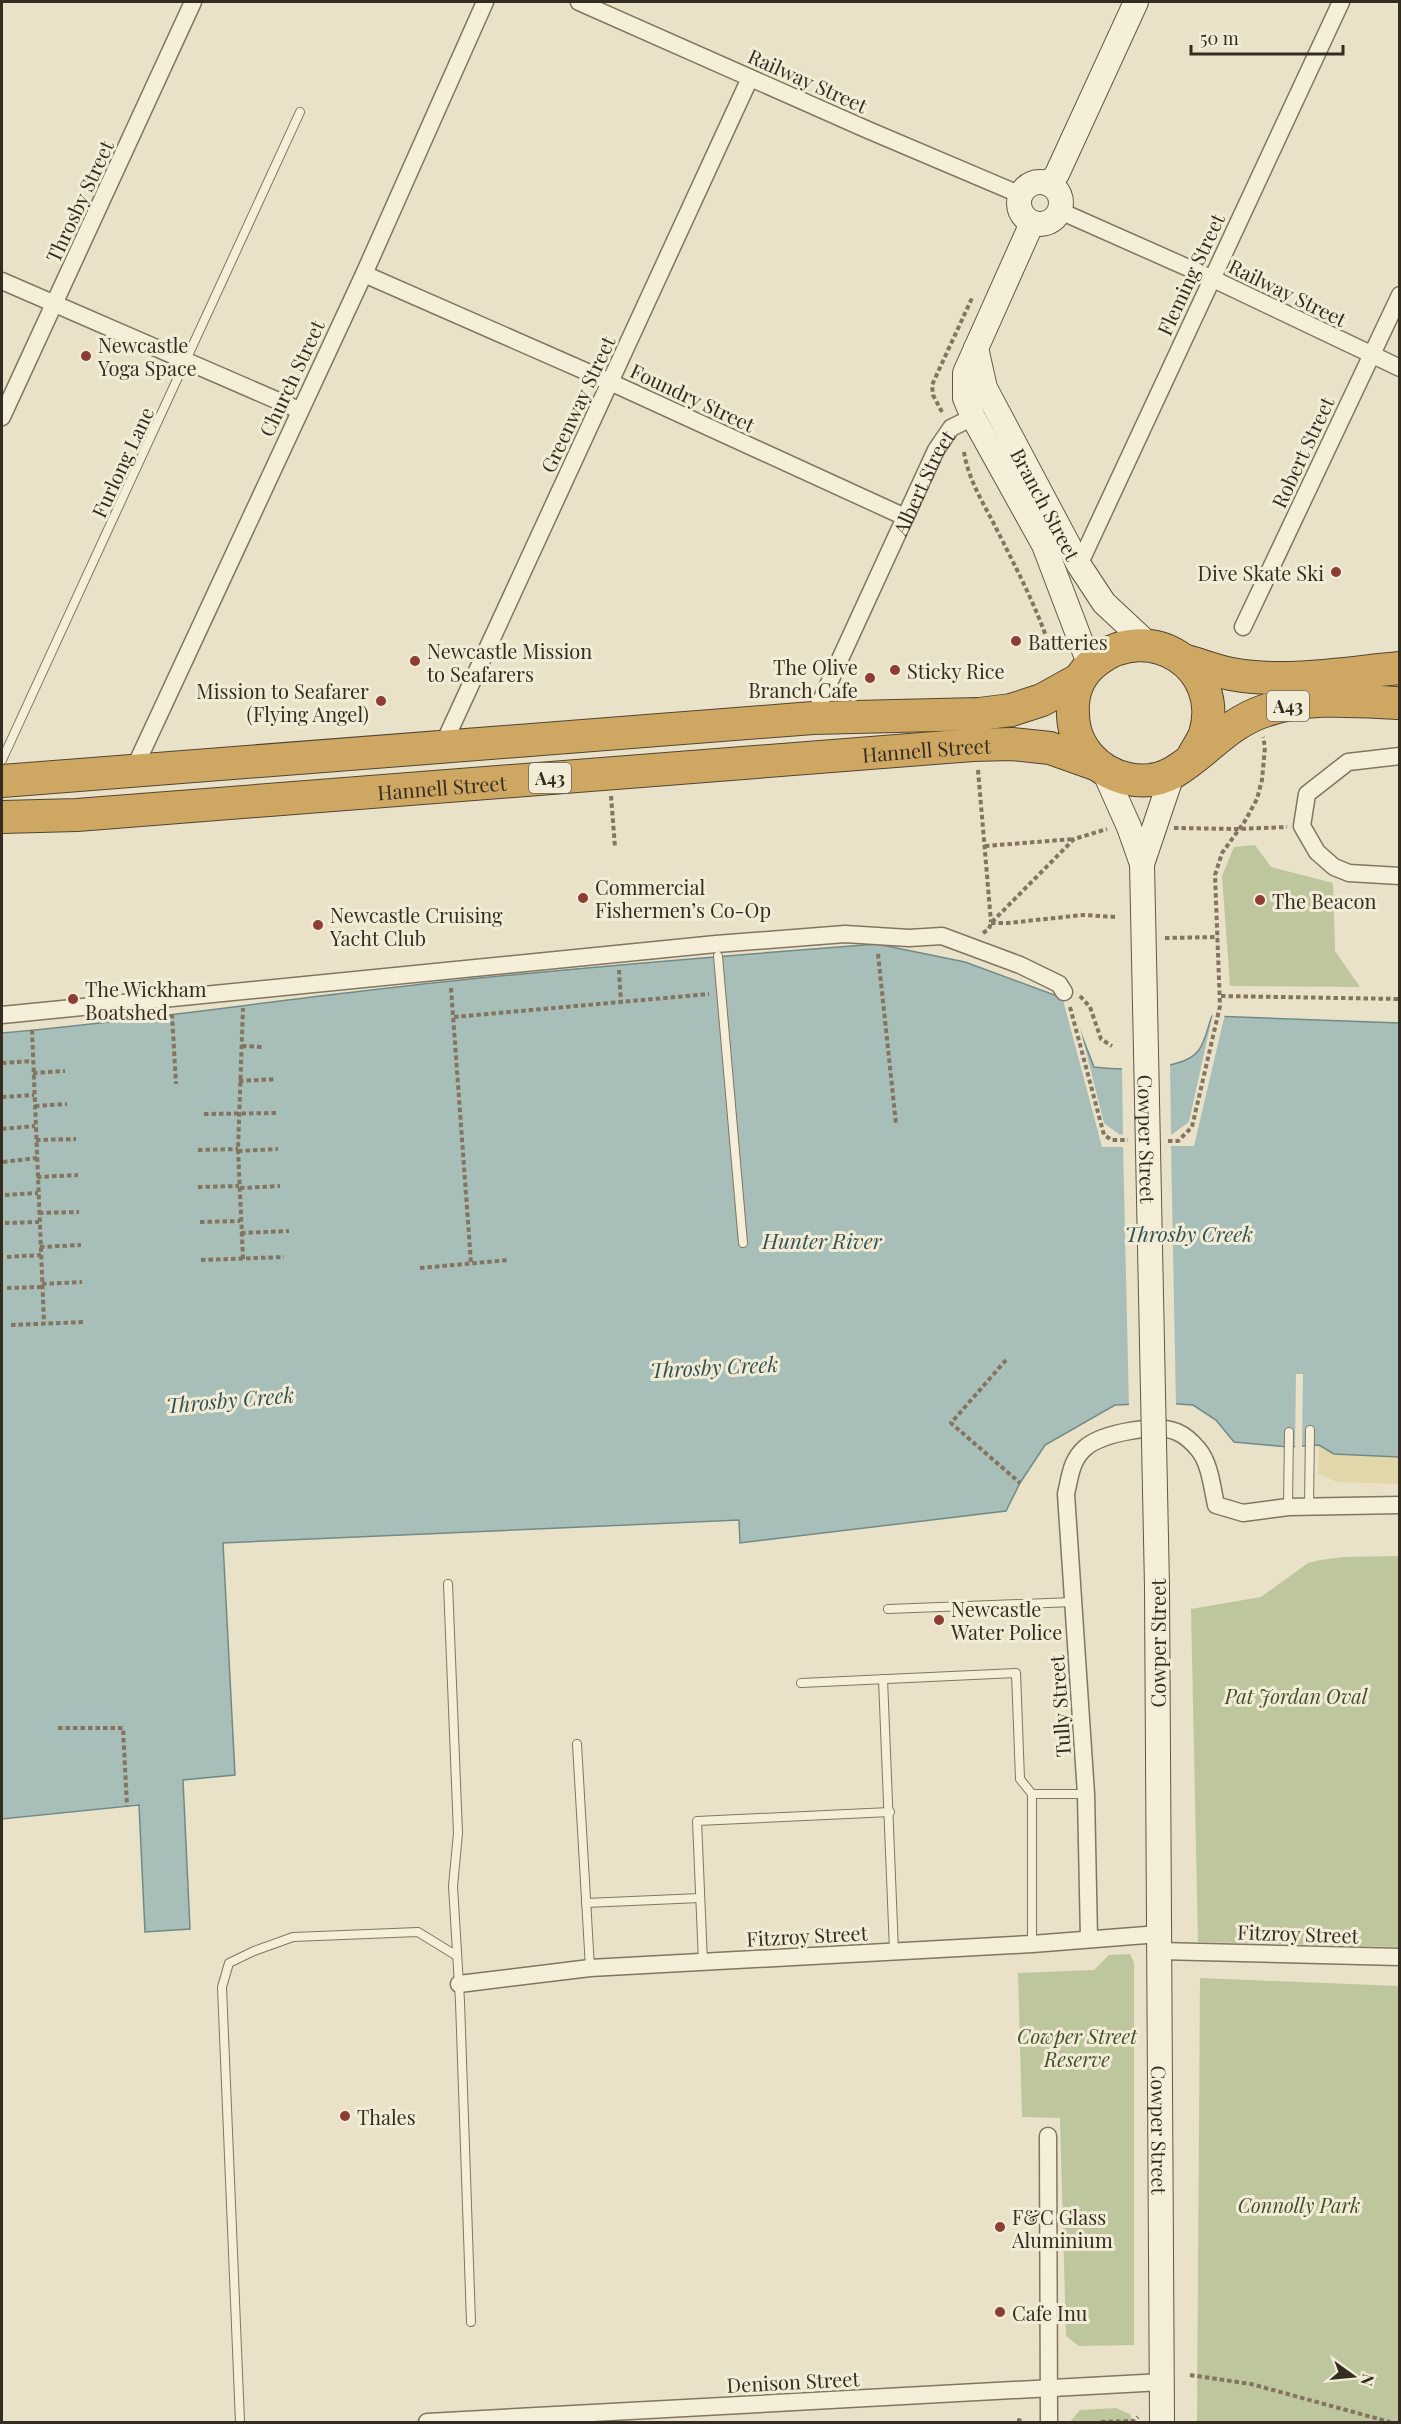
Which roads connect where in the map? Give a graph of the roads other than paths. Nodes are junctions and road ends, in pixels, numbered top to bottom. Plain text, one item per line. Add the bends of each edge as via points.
1 (194, 2) edge
2 (485, 2) edge
3 (579, 2) edge
4 (1136, 2) edge
5 (1341, 2) edge
6 (750, 78) junction
7 (300, 112) dead end
8 (1049, 184) junction
9 (1021, 195) junction
10 (1060, 211) junction
11 (1032, 223) junction
12 (364, 274) junction
13 (1211, 278) junction
14 (2, 281) edge
15 (1400, 295) edge
16 (54, 305) junction
17 (976, 348) junction
18 (1371, 354) junction
19 (186, 362) junction
20 (1400, 368) edge
21 (610, 382) junction
22 (298, 410) junction
23 (2, 417) edge
24 (973, 417) junction
25 (905, 517) junction
26 (1079, 565) junction
27 (1243, 627) dead end
28 (1148, 644) junction
29 (1186, 661) junction
30 (1400, 668) edge
31 (1084, 673) junction
32 (1400, 702) edge
33 (813, 718) junction
34 (442, 747) junction
35 (1400, 756) edge
36 (2, 760) edge
37 (1182, 765) junction
38 (1100, 767) junction
39 (133, 771) junction
40 (2, 781) edge
41 (2, 817) edge
42 (1142, 864) junction
43 (1400, 876) edge
44 (718, 956) dead end
45 (1062, 988) road end
46 (2, 1015) edge
47 (743, 1243) dead end
48 (1310, 1430) dead end
49 (1288, 1432) dead end
50 (1400, 1505) edge
51 (1309, 1506) junction
52 (1288, 1507) junction
53 (448, 1584) dead end
54 (1073, 1602) junction
55 (888, 1609) dead end
56 (883, 1679) junction
57 (801, 1683) dead end
58 (577, 1744) dead end
59 (1032, 1794) junction
60 (1086, 1794) junction
61 (890, 1812) junction
62 (700, 1898) junction
63 (586, 1903) junction
64 (1089, 1939) junction
65 (1159, 1943) junction
66 (1032, 1944) junction
67 (894, 1951) junction
68 (457, 1956) junction
69 (1400, 1957) edge
70 (703, 1962) junction
71 (590, 1968) junction
72 (459, 1984) junction
73 (1048, 2136) dead end
74 (471, 2322) dead end
75 (1162, 2382) junction
76 (1049, 2388) junction
77 (240, 2422) edge
78 (427, 2422) edge
79 (1049, 2422) edge
80 (1162, 2422) edge

1 - 16 street, Throsby Street
2 - 12 street, Church Street
3 - 6 street, Railway Street
4 - 8 main road
5 - 13 street, Fleming Street
6 - 9 street, Railway Street
6 - 21 street, Greenway Street
7 - 19 lane, Furlong Lane
8 - 9 main road via 1030,184
8 - 10 main road via 1058,192
9 - 11 main road via 1022,214
10 - 11 main road via 1045,224
10 - 13 street, Railway Street
11 - 17 main road, Albert Street
12 - 21 street, Foundry Street
12 - 22 street, Church Street
13 - 18 street, Railway Street
13 - 26 street, Fleming Street
14 - 16 street
15 - 18 street, Robert Street
16 - 19 street
16 - 23 street, Throsby Street
17 - 24 main road, Albert Street via 965,373 965,398
17 - 26 main road, Branch Street via 985,388
18 - 20 street, Railway Street
18 - 27 street, Robert Street
19 - 22 street
19 - 36 lane, Furlong Lane
21 - 25 street, Foundry Street
21 - 34 street, Greenway Street
22 - 39 street, Church Street
24 - 25 street, Albert Street via 951,428 936,450
24 - 31 main road, Branch Street via 1044,545
25 - 33 street, Albert Street
26 - 28 main road, Branch Street via 1104,603
28 - 29 highway, A43
28 - 31 highway, A43 via 1127,645 1107,653
29 - 30 highway, A43 via 1231,674 1272,677
29 - 37 highway, A43 via 1202,682 1208,708 1205,735
31 - 33 highway, Hannell Street / A43 via 1042,700 1011,710
31 - 38 highway via 1073,698 1072,723 1080,745
32 - 37 highway, A43 via 1303,703 1264,711 1227,729
33 - 34 highway, Hannell Street / A43
34 - 39 highway, Hannell Street / A43
35 - 43 street via 1348,762 1307,794 1302,826 1317,852 1334,867 1349,873
37 - 38 highway, A43 via 1150,780 1127,780
37 - 42 main road, Cowper Street
38 - 41 highway, Hannell Street / A43 via 1050,748 973,745 87,814
38 - 42 main road, Cowper Street
39 - 40 highway, Hannell Street / A43
42 - 65 main road, Cowper Street, bridge via 1157,1587
44 - 47 lane
45 - 46 street via 1020,965 942,936 845,934
48 - 51 lane
49 - 52 lane
50 - 51 street, Tully Street
51 - 52 street, Tully Street
52 - 54 street, Tully Street via 1243,1513 1216,1505 1199,1450 1176,1431 1118,1432 1099,1438 1083,1449 1072,1465 1066,1494
53 - 68 lane via 458,1833 453,1886
54 - 55 lane
54 - 60 street, Tully Street
56 - 57 lane
56 - 59 lane via 1016,1672 1020,1779
56 - 61 lane
58 - 63 lane
59 - 60 lane
59 - 66 lane
60 - 64 street, Tully Street
61 - 62 lane via 696,1821
61 - 67 lane
62 - 63 lane
62 - 70 lane
63 - 71 lane
64 - 65 street, Fitzroy Street
64 - 66 street, Fitzroy Street
65 - 69 street, Fitzroy Street
65 - 75 main road, Cowper Street
66 - 67 street, Fitzroy Street
67 - 70 street, Fitzroy Street
68 - 72 lane
68 - 77 lane via 418,1932 293,1937 229,1963 222,1988
70 - 71 street, Fitzroy Street
71 - 72 street, Fitzroy Street
72 - 74 lane
73 - 76 street
75 - 76 street, Denison Street
75 - 80 main road, Cowper Street
76 - 78 street, Denison Street
76 - 79 street

